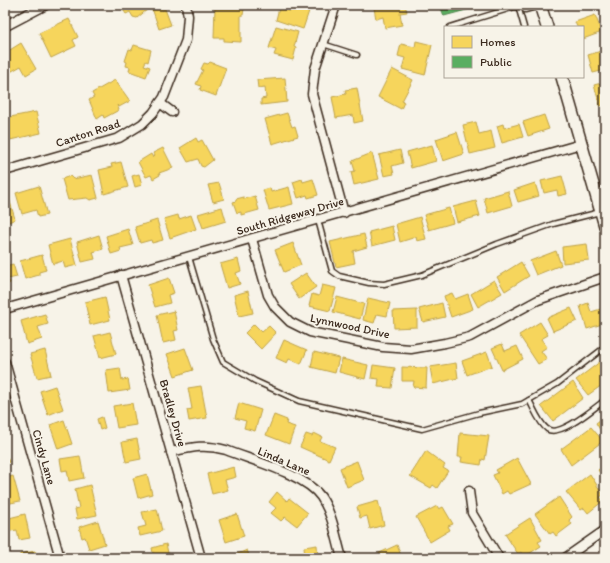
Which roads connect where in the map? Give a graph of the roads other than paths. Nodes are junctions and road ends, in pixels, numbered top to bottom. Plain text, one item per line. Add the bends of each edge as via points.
1 (44, 5) edge
2 (186, 5) edge
3 (336, 5) edge
4 (540, 5) edge
5 (518, 6) junction
6 (5, 26) edge
7 (453, 26) edge
8 (524, 26) edge
9 (547, 26) edge
10 (323, 44) junction
11 (357, 55) dead end
12 (562, 78) edge
13 (160, 103) junction
14 (172, 112) dead end
15 (581, 144) junction
16 (5, 171) edge
17 (601, 212) junction
18 (344, 213) junction
19 (318, 220) junction
20 (605, 226) edge
21 (252, 239) junction
22 (188, 256) junction
23 (121, 275) junction
24 (605, 277) edge
25 (5, 309) edge
26 (605, 348) edge
27 (5, 362) edge
28 (529, 400) junction
29 (605, 400) edge
30 (171, 452) junction
31 (469, 491) dead end
32 (605, 530) edge
33 (60, 558) edge
34 (201, 558) edge
35 (342, 558) edge
36 (499, 558) edge
37 (565, 558) edge

1 - 6 street
2 - 13 street, Canton Road via 186,40
3 - 10 street
4 - 5 lane via 525,10
4 - 9 main road
5 - 7 lane
5 - 8 lane
10 - 11 lane
10 - 18 street via 315,70 312,94
12 - 15 main road
13 - 14 street
13 - 16 street, Canton Road via 142,124 119,138
15 - 17 main road
15 - 18 street, South Ridgeway Drive
17 - 19 lane via 552,224 422,275 384,284 339,276 332,271
17 - 20 main road
18 - 19 street, South Ridgeway Drive
19 - 21 street, South Ridgeway Drive
21 - 22 street, South Ridgeway Drive
21 - 24 street, Lynnwood Drive via 268,295 275,307 290,322 310,332 383,348 411,349 470,336 538,300
22 - 23 street, South Ridgeway Drive
22 - 28 lane via 222,362 255,381 299,401 422,429 522,404
23 - 25 street, South Ridgeway Drive
23 - 30 street, Bradley Drive
26 - 28 lane via 557,384
27 - 33 street, Cindy Lane
28 - 29 lane via 542,424 548,430 557,432
30 - 34 street, Bradley Drive
30 - 35 street, Linda Lane via 212,446 306,482 321,497 328,510
31 - 36 street via 472,513
32 - 37 street

